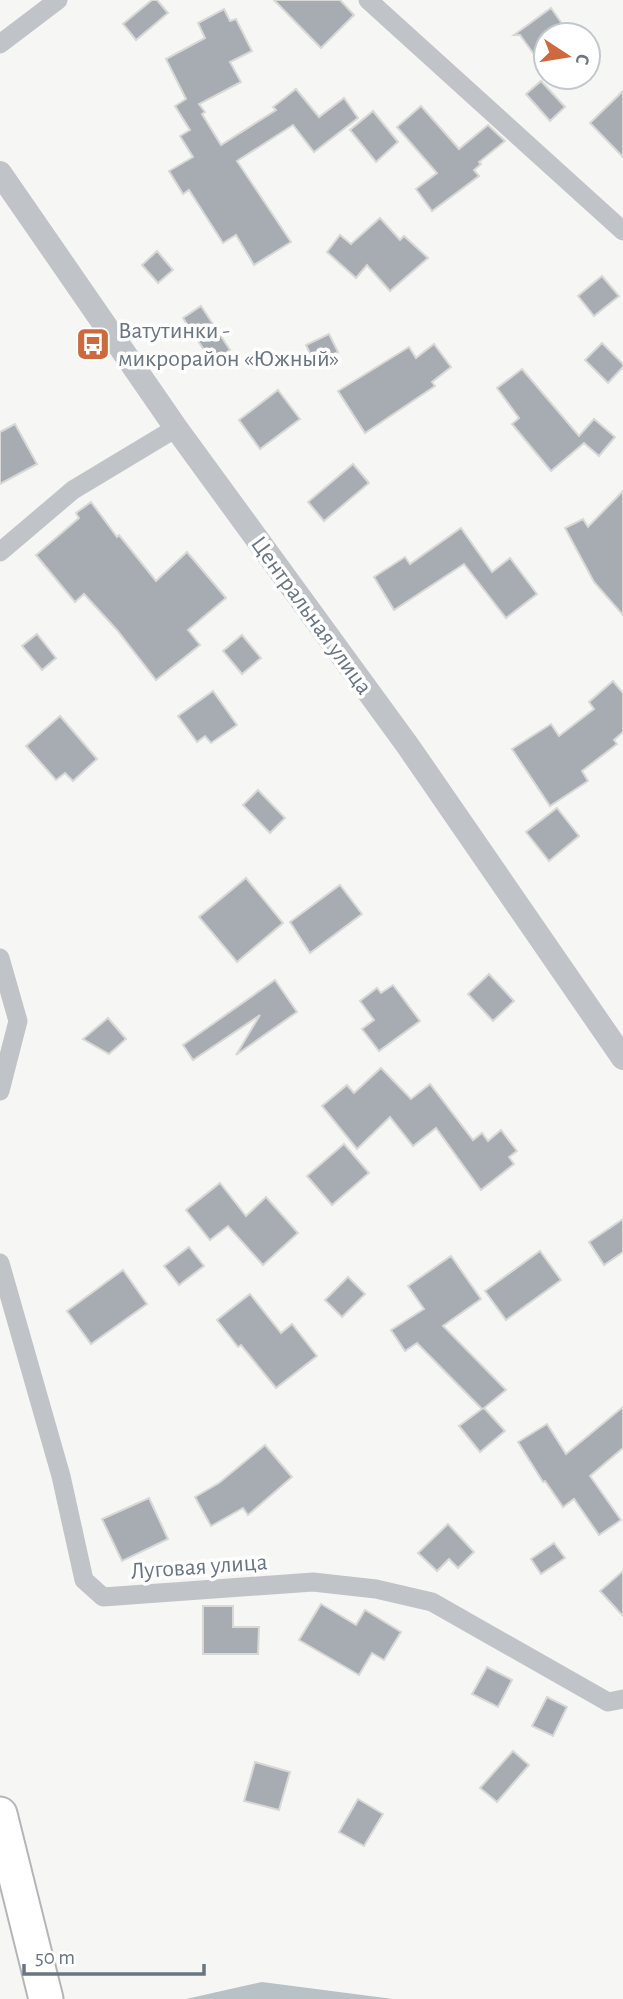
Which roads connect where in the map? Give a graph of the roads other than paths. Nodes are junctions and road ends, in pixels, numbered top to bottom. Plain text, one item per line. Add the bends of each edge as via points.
1 (58, 0) edge
2 (368, 0) edge
3 (0, 44) edge
4 (0, 173) edge
5 (623, 231) edge
6 (176, 428) junction
7 (0, 552) edge
8 (0, 958) edge
9 (623, 1058) edge
10 (0, 1091) edge
11 (0, 1264) edge
12 (623, 1699) edge
13 (0, 1814) edge
14 (47, 1999) edge

1 - 3 street
2 - 5 street
4 - 6 street, Центральная улица
6 - 7 street via 73,490
6 - 9 street, Центральная улица via 408,746
8 - 10 street via 18,1021
11 - 12 street, Луговая улица via 61,1476 84,1580 103,1597 313,1582 376,1589 432,1602 608,1702
13 - 14 highway

